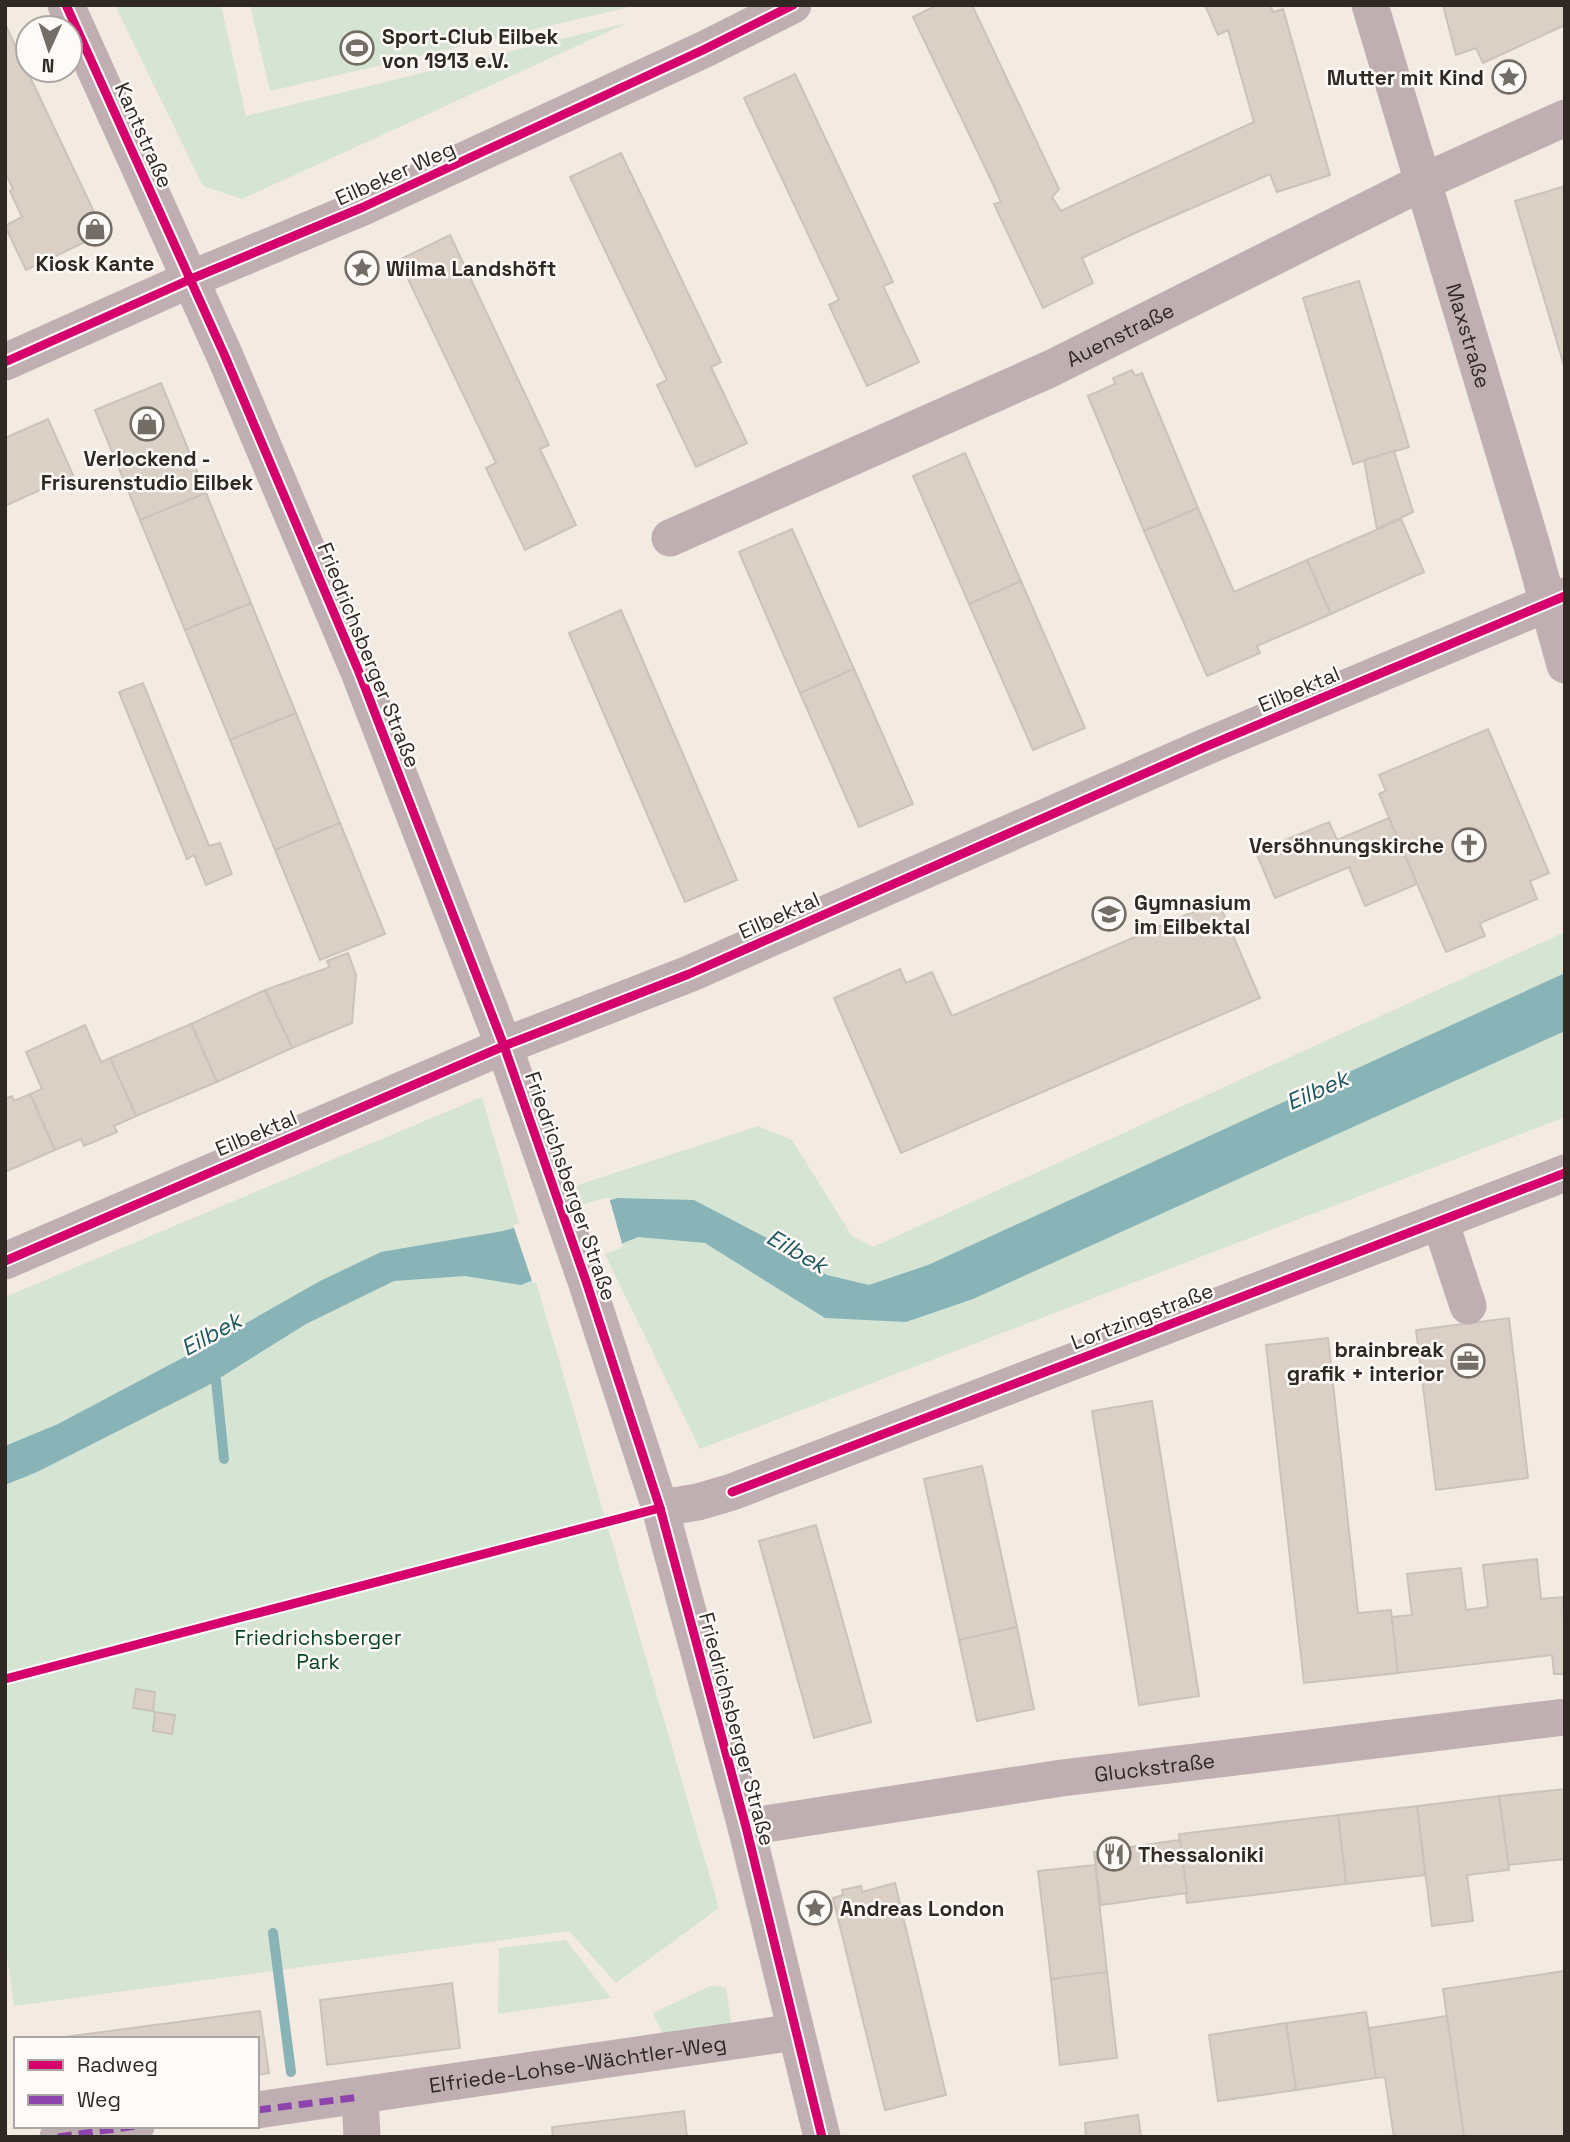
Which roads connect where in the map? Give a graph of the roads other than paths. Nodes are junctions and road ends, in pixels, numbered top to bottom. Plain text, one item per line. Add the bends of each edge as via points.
1 (66, 5) edge
2 (1370, 5) edge
3 (773, 10) edge
4 (1565, 118) edge
5 (1423, 182) junction
6 (191, 279) junction
7 (5, 362) edge
8 (670, 538) dead end
9 (1556, 599) edge
10 (1565, 666) edge
11 (503, 1046) junction
12 (1565, 1173) edge
13 (1440, 1221) junction
14 (5, 1261) edge
15 (1468, 1306) dead end
16 (660, 1508) junction
17 (1565, 1717) edge
18 (746, 1827) junction
19 (796, 2032) junction
20 (360, 2096) junction
21 (259, 2110) edge
22 (122, 2128) edge
23 (58, 2137) edge
24 (362, 2137) edge
25 (822, 2137) edge

1 - 6 street, Kantstraße
2 - 5 street, Maxstraße
3 - 6 street, Eilbeker Weg via 702,50 486,151
4 - 5 street, Auenstraße
5 - 8 street, Auenstraße via 1050,369
5 - 9 street, Maxstraße
6 - 7 street, Eilbeker Weg
6 - 11 street, Friedrichsberger Straße via 359,673
9 - 10 street, Maxstraße
9 - 11 street, Eilbektal via 1205,747 689,974
11 - 14 street, Eilbektal
11 - 16 street, Friedrichsberger Straße
12 - 13 street, Lortzingstraße
13 - 15 street
13 - 16 street, Lortzingstraße via 732,1492
16 - 18 street, Friedrichsberger Straße
17 - 18 street, Gluckstraße via 1062,1778
18 - 19 street, Friedrichsberger Straße
19 - 20 street, Elfriede-Lohse-Wächtler-Weg
19 - 25 street, Friedrichsberger Straße
20 - 21 street, Elfriede-Lohse-Wächtler-Weg
20 - 24 street
22 - 23 street

